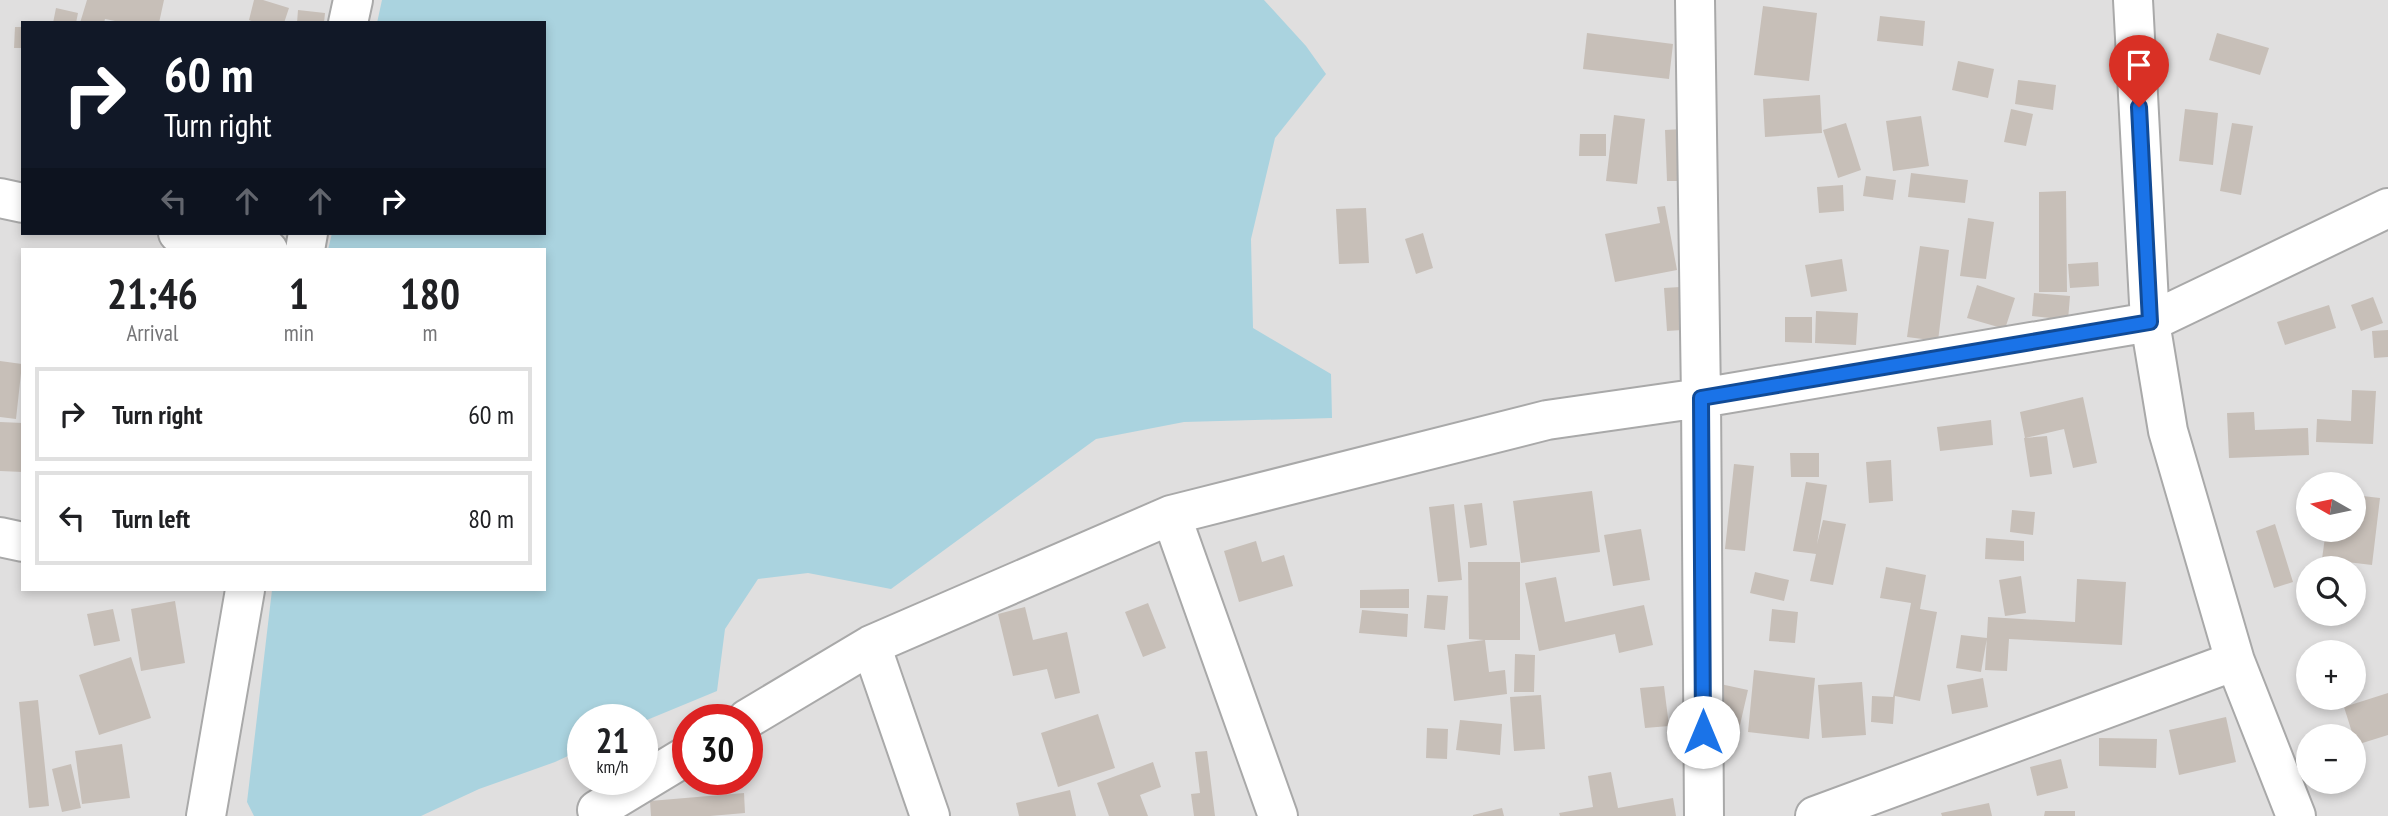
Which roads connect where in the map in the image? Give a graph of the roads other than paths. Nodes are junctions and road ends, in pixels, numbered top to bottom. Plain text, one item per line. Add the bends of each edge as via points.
1 (353, 0) edge
2 (1695, 0) edge
3 (2133, 0) edge
4 (348, 21) edge
5 (0, 198) edge
6 (21, 203) edge
7 (2388, 208) edge
8 (189, 235) edge
9 (257, 248) edge
10 (2150, 322) junction
11 (1701, 398) junction
12 (1171, 514) junction
13 (0, 537) edge
14 (21, 542) edge
15 (245, 591) edge
16 (871, 645) junction
17 (2235, 660) junction
18 (763, 709) edge
19 (672, 765) edge
20 (206, 816) edge
21 (599, 816) edge
22 (930, 816) edge
23 (1278, 816) edge
24 (1704, 816) edge
25 (1815, 816) edge
26 (2297, 816) edge

1 - 4 street
2 - 11 street
3 - 10 street
5 - 6 street
7 - 10 street
8 - 9 street
10 - 11 street
10 - 17 street via 2168,431
11 - 12 street via 1547,420
11 - 24 street
12 - 16 street
12 - 23 street
13 - 14 street
15 - 20 street
16 - 18 street
16 - 22 street
17 - 25 street
17 - 26 street
19 - 21 street via 597,810

